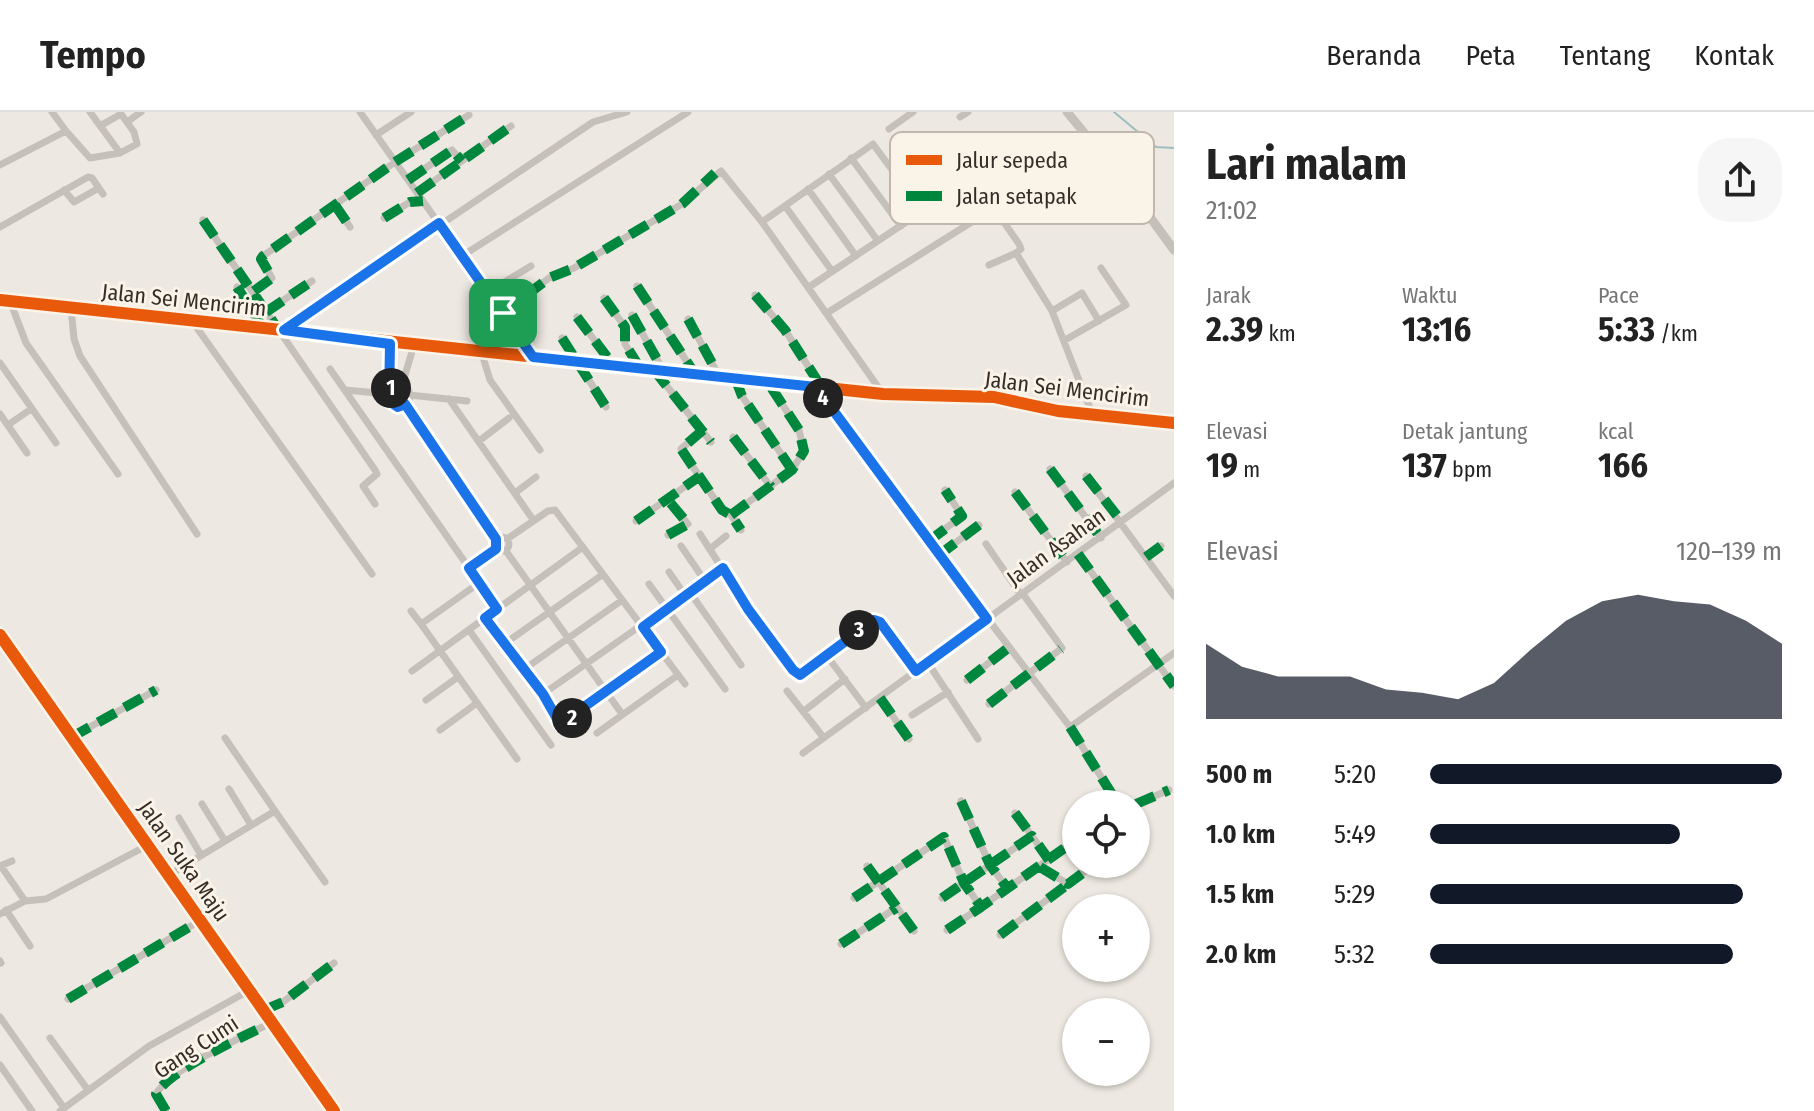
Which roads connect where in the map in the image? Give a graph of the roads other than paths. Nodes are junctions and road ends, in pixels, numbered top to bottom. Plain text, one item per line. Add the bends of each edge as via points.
1 (52, 112) edge
2 (90, 112) edge
3 (141, 112) edge
4 (411, 112) edge
5 (627, 112) edge
6 (688, 112) edge
7 (913, 112) edge
8 (1067, 112) edge
9 (469, 115) dead end
10 (362, 116) edge
11 (127, 122) junction
12 (100, 126) junction
13 (511, 126) dead end
14 (889, 129) dead end
15 (374, 132) junction
16 (1083, 132) edge
17 (62, 134) junction
18 (120, 153) junction
19 (851, 158) junction
20 (462, 161) junction
21 (395, 162) junction
22 (0, 165) edge
23 (890, 167) edge
24 (829, 174) junction
25 (408, 180) junction
26 (808, 189) junction
27 (64, 190) junction
28 (417, 193) junction
29 (423, 201) junction
30 (335, 205) junction
31 (785, 206) junction
32 (890, 211) edge
33 (384, 218) dead end
34 (203, 220) dead end
35 (762, 222) junction
36 (439, 223) junction
37 (1154, 223) edge
38 (904, 224) edge
39 (966, 224) edge
40 (1006, 224) edge
41 (901, 226) joint
42 (0, 227) edge
43 (350, 227) dead end
44 (878, 241) junction
45 (1174, 250) edge
46 (1016, 253) junction
47 (462, 256) junction
48 (856, 256) junction
49 (989, 265) dead end
50 (531, 266) dead end
51 (1101, 268) dead end
52 (832, 271) junction
53 (312, 281) dead end
54 (637, 286) dead end
55 (237, 287) dead end
56 (809, 287) junction
57 (254, 291) junction
58 (488, 292) junction
59 (755, 295) dead end
60 (604, 298) dead end
61 (5, 301) edge
62 (71, 308) junction
63 (1052, 311) junction
64 (266, 312) junction
65 (503, 313) junction
66 (827, 313) junction
67 (632, 315) dead end
68 (577, 317) dead end
69 (688, 319) dead end
70 (192, 321) junction
71 (1099, 321) junction
72 (263, 328) junction
73 (281, 330) junction
74 (562, 338) dead end
75 (1065, 340) junction
76 (390, 344) junction
77 (414, 345) junction
78 (482, 354) junction
79 (533, 357) junction
80 (392, 361) junction
81 (579, 361) junction
82 (0, 363) edge
83 (406, 363) junction
84 (614, 366) junction
85 (640, 368) junction
86 (330, 369) dead end
87 (658, 370) junction
88 (695, 374) junction
89 (719, 376) junction
90 (735, 378) junction
91 (767, 381) junction
92 (402, 385) junction
93 (819, 387) junction
94 (345, 390) junction
95 (390, 390) junction
96 (883, 394) junction
97 (409, 395) junction
98 (449, 399) junction
99 (467, 401) dead end
100 (405, 404) junction
101 (606, 407) dead end
102 (31, 409) junction
103 (0, 414) edge
104 (1093, 416) junction
105 (509, 418) dead end
106 (1174, 423) edge
107 (8, 425) junction
108 (703, 430) junction
109 (733, 437) dead end
110 (479, 441) junction
111 (711, 442) dead end
112 (56, 443) dead end
113 (540, 450) dead end
114 (27, 453) dead end
115 (1050, 469) dead end
116 (792, 470) junction
117 (118, 474) dead end
118 (700, 476) junction
119 (1086, 476) dead end
120 (536, 477) dead end
121 (1174, 483) edge
122 (771, 487) junction
123 (945, 490) dead end
124 (1015, 492) dead end
125 (515, 493) junction
126 (668, 500) junction
127 (375, 504) dead end
128 (731, 515) junction
129 (534, 521) junction
130 (636, 521) dead end
131 (1122, 522) junction
132 (979, 525) dead end
133 (741, 530) dead end
134 (197, 534) dead end
135 (700, 534) dead end
136 (668, 535) dead end
137 (726, 536) dead end
138 (1101, 538) junction
139 (507, 539) junction
140 (929, 541) junction
141 (496, 544) junction
142 (986, 544) dead end
143 (681, 546) dead end
144 (1161, 546) dead end
145 (583, 547) junction
146 (711, 548) junction
147 (506, 551) junction
148 (1078, 554) junction
149 (939, 555) junction
150 (1146, 557) junction
151 (1067, 562) junction
152 (469, 568) junction
153 (723, 568) junction
154 (669, 572) dead end
155 (372, 574) dead end
156 (602, 575) junction
157 (705, 581) junction
158 (479, 583) junction
159 (649, 584) dead end
160 (531, 585) junction
161 (687, 593) junction
162 (1022, 594) junction
163 (1174, 596) edge
164 (621, 601) junction
165 (497, 609) junction
166 (666, 609) junction
167 (411, 611) dead end
168 (551, 612) junction
169 (485, 618) junction
170 (987, 619) junction
171 (421, 624) junction
172 (643, 627) junction
173 (469, 630) junction
174 (0, 635) edge
175 (569, 639) junction
176 (504, 644) junction
177 (1008, 648) junction
178 (439, 651) junction
179 (661, 652) junction
180 (1174, 653) edge
181 (827, 656) junction
182 (928, 663) junction
183 (1158, 664) junction
184 (588, 665) junction
185 (741, 665) dead end
186 (523, 670) junction
187 (412, 671) dead end
188 (916, 671) junction
189 (1028, 674) junction
190 (678, 675) junction
191 (458, 677) junction
192 (845, 679) junction
193 (967, 680) dead end
194 (685, 684) dead end
195 (1174, 686) edge
196 (725, 689) dead end
197 (156, 690) dead end
198 (787, 691) dead end
199 (948, 692) junction
200 (606, 693) junction
201 (543, 694) junction
202 (880, 698) junction
203 (426, 700) dead end
204 (477, 703) junction
205 (989, 704) dead end
206 (866, 708) junction
207 (804, 711) junction
208 (622, 714) junction
209 (912, 715) dead end
210 (1070, 727) junction
211 (440, 730) dead end
212 (597, 733) dead end
213 (72, 737) junction
214 (225, 738) dead end
215 (824, 738) junction
216 (909, 739) dead end
217 (978, 739) dead end
218 (551, 745) dead end
219 (803, 753) dead end
220 (517, 759) dead end
221 (229, 789) dead end
222 (1109, 790) edge
223 (1169, 790) dead end
224 (1150, 798) edge
225 (961, 801) dead end
226 (202, 804) dead end
227 (275, 811) junction
228 (1015, 813) dead end
229 (179, 818) dead end
230 (251, 825) junction
231 (1032, 836) junction
232 (225, 841) junction
233 (148, 845) junction
234 (1062, 850) edge
235 (201, 855) junction
236 (1049, 860) junction
237 (12, 861) dead end
238 (990, 865) junction
239 (0, 866) edge
240 (867, 866) dead end
241 (1040, 867) junction
242 (169, 875) junction
243 (1076, 878) edge
244 (325, 882) dead end
245 (878, 882) junction
246 (964, 883) junction
247 (1068, 884) junction
248 (1008, 889) junction
249 (854, 898) dead end
250 (942, 898) dead end
251 (25, 901) junction
252 (981, 907) junction
253 (896, 908) junction
254 (3, 912) edge
255 (201, 920) junction
256 (947, 930) dead end
257 (914, 931) dead end
258 (1000, 935) dead end
259 (841, 944) dead end
260 (30, 946) dead end
261 (334, 963) dead end
262 (250, 990) junction
263 (68, 999) dead end
264 (264, 1010) junction
265 (0, 1017) edge
266 (273, 1022) junction
267 (50, 1038) dead end
268 (0, 1065) edge
269 (88, 1090) junction
270 (332, 1107) edge
271 (62, 1110) edge
272 (32, 1111) edge
273 (166, 1111) edge

1 - 17 street
2 - 12 street
3 - 11 street
4 - 15 street
5 - 36 street via 593,122
6 - 47 street
7 - 14 street
8 - 16 street
9 - 21 street
10 - 15 street
11 - 12 street via 119,114
11 - 18 street via 137,144
12 - 18 street
13 - 20 street
15 - 21 street
17 - 18 street via 90,158
17 - 22 street
19 - 23 street via 875,146
19 - 24 street
19 - 32 street
20 - 25 street via 452,150
20 - 28 street
21 - 25 street
21 - 30 street
24 - 26 street
24 - 44 street
25 - 28 street
26 - 31 street
26 - 48 street
27 - 27 street via 88,177 101,191 74,202
27 - 42 street
28 - 29 street
29 - 33 street via 410,202
29 - 36 street
30 - 43 street
30 - 57 street via 263,256 272,278
31 - 35 street
31 - 52 street
34 - 57 street
35 - 56 street
35 - 65 street via 718,171 682,204 549,278
36 - 47 street
36 - 73 street
37 - 45 street
38 - 41 street
39 - 66 street
40 - 46 street via 1021,249
41 - 44 street
44 - 48 street
46 - 49 street
46 - 63 street
47 - 58 street
48 - 52 street
50 - 58 street
51 - 71 street via 1126,305
52 - 56 street
53 - 64 street
54 - 88 street
55 - 72 street
56 - 66 street
57 - 64 street
58 - 65 street
59 - 93 street via 785,330
60 - 85 street via 625,327 625,344
61 - 62 street, Jalan Sei Mencirim
61 - 117 street via 26,343
62 - 70 street, Jalan Sei Mencirim
62 - 134 street via 80,356
63 - 71 street via 1082,293
63 - 75 street
64 - 73 street
65 - 79 street
66 - 96 street
67 - 87 street
68 - 84 street
69 - 89 street
70 - 72 street, Jalan Sei Mencirim
70 - 155 street
71 - 75 street
72 - 73 street, Jalan Sei Mencirim
73 - 76 street, Jalan Sei Mencirim
73 - 127 street via 375,470 363,486
74 - 81 street
75 - 104 street
76 - 77 street, Jalan Sei Mencirim
76 - 80 street
77 - 78 street, Jalan Sei Mencirim
77 - 83 street
78 - 79 street, Jalan Sei Mencirim
78 - 113 street via 490,380
79 - 81 street, Jalan Sei Mencirim
80 - 83 street
80 - 95 street
81 - 84 street, Jalan Sei Mencirim
81 - 101 street
82 - 102 street
83 - 92 street
84 - 85 street, Jalan Sei Mencirim
85 - 87 street, Jalan Sei Mencirim
86 - 94 street
87 - 88 street, Jalan Sei Mencirim
87 - 108 street
88 - 89 street, Jalan Sei Mencirim
89 - 90 street, Jalan Sei Mencirim
90 - 91 street, Jalan Sei Mencirim
90 - 116 street
91 - 93 street, Jalan Sei Mencirim
91 - 116 street via 804,441 803,455
92 - 95 street
92 - 97 street
93 - 96 street, Jalan Sei Mencirim
93 - 140 street
94 - 95 street
94 - 152 street
95 - 100 street via 391,404
96 - 104 street, Jalan Sei Mencirim via 994,397
97 - 98 street
97 - 100 street
98 - 99 street
98 - 110 street
100 - 141 street
102 - 107 street
102 - 112 street
103 - 107 street
104 - 106 street, Jalan Sei Mencirim
105 - 110 street
107 - 114 street
108 - 111 street
108 - 118 street via 680,447
109 - 122 street
110 - 125 street
115 - 138 street
116 - 122 street
118 - 126 street
118 - 128 street
119 - 131 street
120 - 125 street
121 - 131 street, Jalan Asahan
122 - 128 street
123 - 140 street via 962,516
124 - 151 street
125 - 129 street
126 - 130 street
126 - 136 street via 688,524
128 - 133 street
129 - 139 street
129 - 145 street via 555,510
131 - 138 street, Jalan Asahan
131 - 150 street
132 - 149 street
135 - 146 street
137 - 146 street
138 - 148 street, Jalan Asahan
139 - 141 street
139 - 147 street
140 - 149 street
141 - 147 street
141 - 152 street
142 - 162 street
143 - 157 street
144 - 150 street
145 - 156 street
145 - 160 street
146 - 153 street
147 - 160 street
148 - 151 street, Jalan Asahan
148 - 183 street
149 - 170 street
150 - 163 street
151 - 162 street, Jalan Asahan
152 - 158 street
153 - 157 street
153 - 181 street via 796,673
154 - 161 street
156 - 164 street
156 - 168 street
157 - 161 street
158 - 165 street
158 - 171 street
159 - 166 street
160 - 165 street
160 - 168 street
161 - 166 street
161 - 185 street
162 - 170 street, Jalan Asahan
162 - 189 street via 1062,647
164 - 172 street
164 - 175 street
165 - 169 street
166 - 172 street
166 - 196 street
167 - 171 street
168 - 175 street
168 - 176 street
169 - 173 street
169 - 176 street
170 - 177 street
170 - 182 street, Jalan Asahan
171 - 178 street
172 - 179 street
172 - 184 street
173 - 178 street
173 - 218 street
174 - 213 street, Jalan Suka Maju
175 - 184 street
175 - 186 street
176 - 186 street
177 - 189 street
177 - 193 street
178 - 187 street
178 - 191 street
179 - 190 street
179 - 200 street
180 - 183 street
181 - 188 street via 877,620
181 - 192 street
182 - 188 street, Jalan Asahan
182 - 199 street
183 - 195 street
183 - 210 street
184 - 200 street
184 - 201 street
186 - 201 street
188 - 202 street, Jalan Asahan
189 - 205 street
189 - 210 street
190 - 194 street
190 - 208 street
191 - 203 street
191 - 204 street
192 - 206 street
192 - 207 street
197 - 213 street
198 - 207 street
199 - 209 street
199 - 217 street
200 - 201 street via 563,725
200 - 208 street
202 - 206 street, Jalan Asahan
202 - 216 street
204 - 211 street
204 - 220 street
206 - 215 street, Jalan Asahan
207 - 215 street
208 - 212 street
210 - 222 street
213 - 233 street, Jalan Suka Maju
214 - 227 street
215 - 219 street, Jalan Asahan
221 - 230 street
223 - 224 street
225 - 238 street
226 - 232 street
227 - 230 street
227 - 244 street
228 - 231 street
229 - 235 street
230 - 232 street
231 - 236 street
231 - 238 street
232 - 235 street
233 - 242 street, Jalan Suka Maju
233 - 251 street via 46,899
234 - 236 street
235 - 242 street
236 - 241 street
237 - 239 street
238 - 246 street
238 - 248 street
239 - 251 street
240 - 245 street
241 - 247 street
241 - 248 street
242 - 255 street, Jalan Suka Maju
243 - 247 street
245 - 246 street via 944,837
245 - 249 street
245 - 253 street
246 - 250 street
246 - 252 street
247 - 258 street
248 - 252 street
251 - 254 street
252 - 256 street
253 - 257 street
253 - 259 street
254 - 260 street
255 - 262 street, Jalan Suka Maju
255 - 263 street
261 - 264 street
262 - 264 street, Jalan Suka Maju
262 - 269 street via 149,1046
264 - 266 street, Jalan Suka Maju
265 - 271 street
266 - 270 street, Jalan Suka Maju
266 - 273 street, Gang Cumi via 167,1082 156,1094
267 - 269 street
268 - 272 street
269 - 271 street

